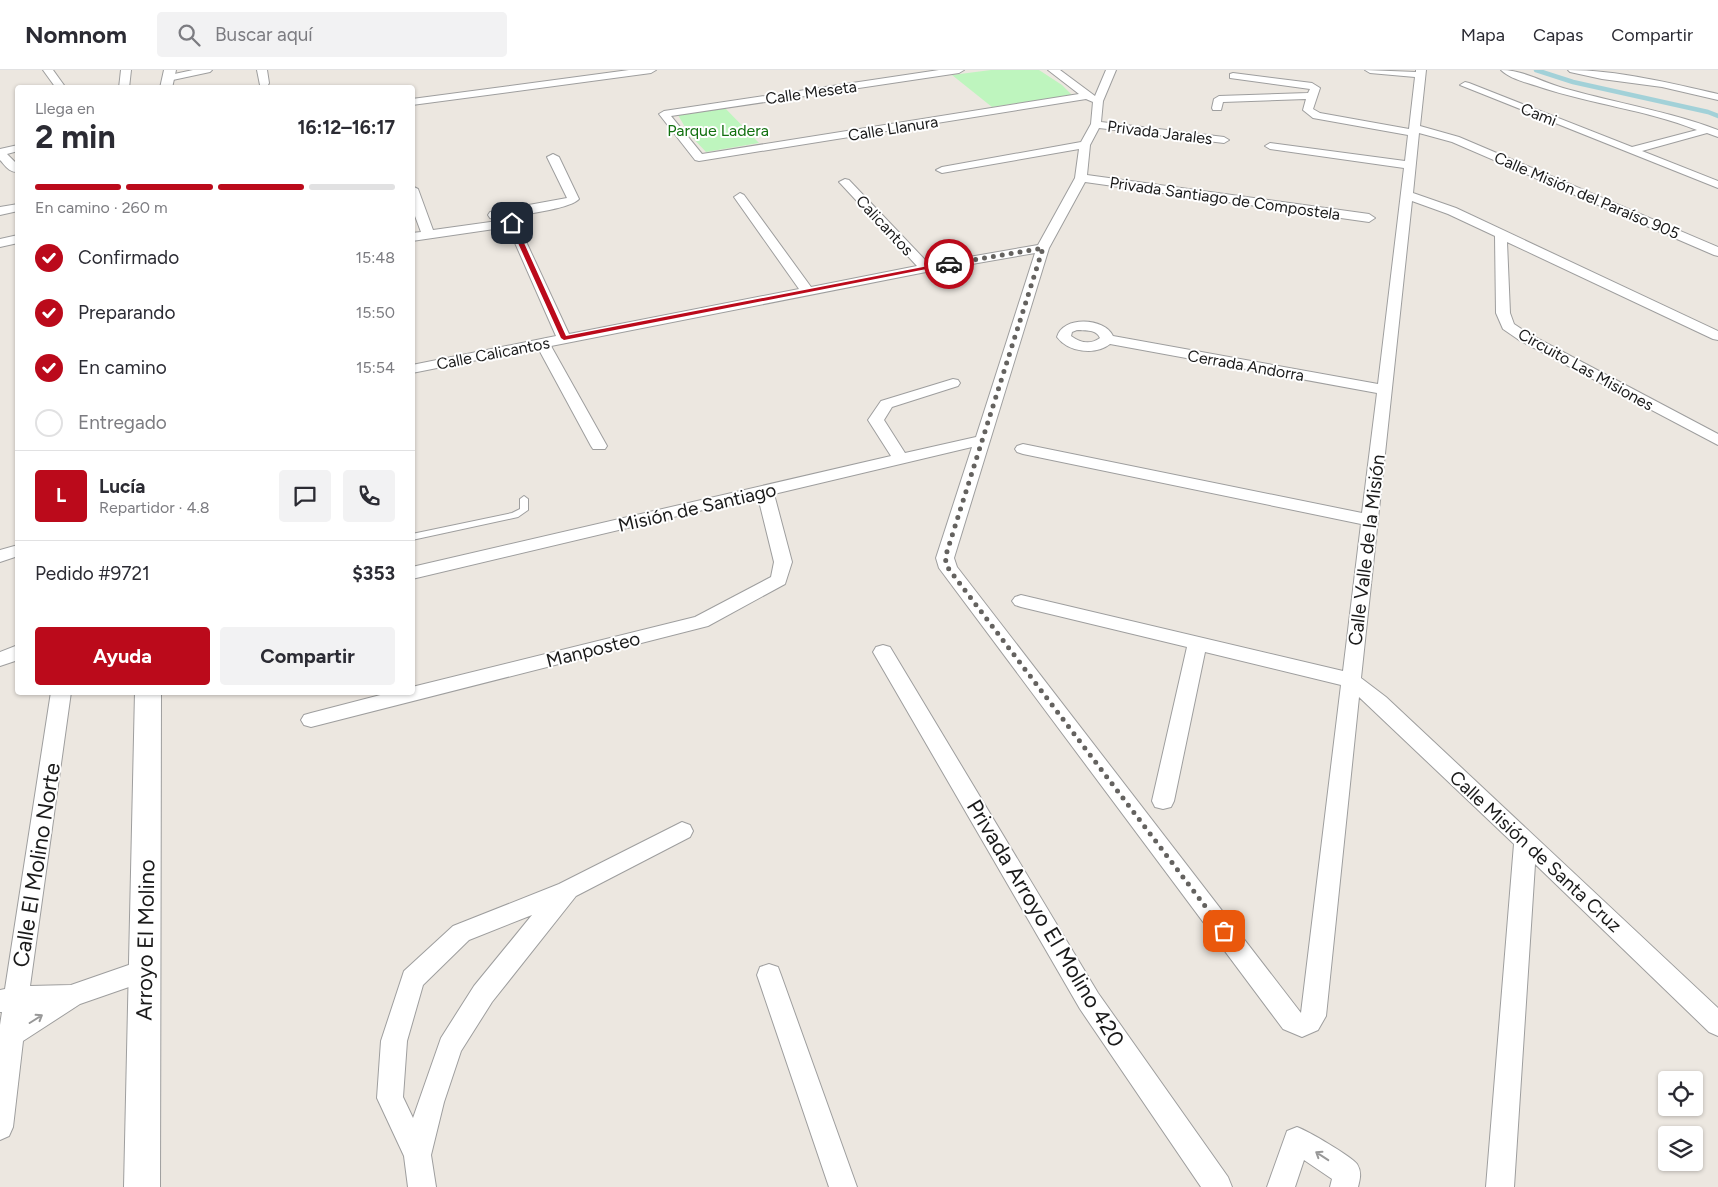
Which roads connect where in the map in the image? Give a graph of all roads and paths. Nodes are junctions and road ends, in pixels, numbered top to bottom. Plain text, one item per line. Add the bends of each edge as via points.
1 (48, 70) edge
2 (126, 70) edge
3 (207, 70) edge
4 (262, 70) edge
5 (651, 70) edge
6 (959, 70) edge
7 (1053, 70) edge
8 (1111, 70) edge
9 (1370, 70) edge
10 (1506, 70) edge
11 (1573, 70) edge
12 (1421, 73) edge
13 (1234, 76) dead end
14 (168, 78) edge
15 (264, 82) dead end
16 (59, 85) edge
17 (124, 85) edge
18 (1465, 85) dead end
19 (1087, 96) junction
20 (1313, 96) junction
21 (1718, 97) edge
22 (1098, 101) junction
23 (415, 102) edge
24 (1217, 108) dead end
25 (1681, 120) junction
26 (1096, 124) junction
27 (1414, 127) junction
28 (1707, 130) junction
29 (1660, 131) dead end
30 (1718, 134) edge
31 (15, 139) edge
32 (1630, 139) dead end
33 (1224, 140) dead end
34 (0, 142) edge
35 (1613, 143) junction
36 (1085, 146) junction
37 (1270, 146) dead end
38 (15, 149) edge
39 (1631, 151) junction
40 (0, 152) edge
41 (553, 157) dead end
42 (699, 158) joint
43 (1410, 165) junction
44 (15, 169) dead end
45 (942, 170) dead end
46 (1081, 178) junction
47 (845, 182) dead end
48 (1718, 185) edge
49 (1407, 193) junction
50 (740, 197) dead end
51 (415, 198) edge
52 (15, 208) edge
53 (0, 211) edge
54 (1369, 218) dead end
55 (426, 231) junction
56 (1501, 234) junction
57 (415, 236) edge
58 (15, 240) edge
59 (0, 243) edge
60 (1043, 248) junction
61 (1718, 252) edge
62 (926, 268) junction
63 (808, 292) junction
64 (1718, 336) edge
65 (564, 338) junction
66 (1107, 339) dead end
67 (543, 344) junction
68 (415, 368) edge
69 (953, 383) dead end
70 (1384, 390) junction
71 (981, 440) junction
72 (1718, 440) edge
73 (599, 446) dead end
74 (1023, 449) dead end
75 (901, 459) junction
76 (765, 492) junction
77 (524, 500) dead end
78 (1369, 520) junction
79 (415, 536) edge
80 (15, 551) edge
81 (0, 556) edge
82 (415, 572) edge
83 (1021, 601) dead end
84 (1198, 642) junction
85 (883, 652) dead end
86 (15, 653) edge
87 (0, 659) edge
88 (1351, 680) junction
89 (415, 694) edge
90 (61, 695) edge
91 (148, 695) edge
92 (410, 695) edge
93 (311, 720) dead end
94 (1163, 801) dead end
95 (682, 831) dead end
96 (1525, 841) junction
97 (568, 889) junction
98 (143, 971) junction
99 (769, 975) dead end
100 (72, 996) junction
101 (8, 1000) edge
102 (1718, 1024) edge
103 (5, 1038) edge
104 (0, 1127) edge
105 (417, 1155) junction
106 (142, 1187) edge
107 (422, 1187) edge
108 (843, 1187) edge
109 (1218, 1187) edge
110 (1282, 1187) edge
111 (1344, 1187) edge
112 (1500, 1187) edge

1 - 16 street
2 - 17 street
3 - 14 street
4 - 15 street
5 - 23 street
6 - 42 street, Calle Meseta via 664,114
7 - 19 street
8 - 22 street
9 - 12 street
10 - 25 street via 1571,94
11 - 21 street
12 - 27 street, Calle Valle de la Misión
13 - 20 street via 1308,85 1315,88
18 - 35 street, Cami
19 - 22 street
19 - 42 street, Calle Llanura
20 - 24 street via 1219,99
20 - 27 street, Calle Misión del Paraíso 905 via 1308,110 1325,118 1370,126
22 - 26 street
25 - 28 street
25 - 29 street
26 - 33 street, Privada Jarales
26 - 36 street
27 - 43 street, Calle Valle de la Misión
27 - 61 street, Calle Misión del Paraíso 905 via 1455,139
28 - 30 street
28 - 39 street
31 - 34 street
32 - 35 street
35 - 39 street, Cami
36 - 45 street
36 - 46 street
37 - 43 street
38 - 40 street
39 - 48 street, Cami
40 - 44 street
41 - 55 street via 573,199
43 - 49 street, Calle Valle de la Misión
46 - 54 street, Privada Santiago de Compostela
46 - 60 street
47 - 62 street, Calicantos
49 - 56 street
49 - 70 street, Calle Valle de la Misión
50 - 63 street
51 - 55 street
52 - 53 street
55 - 57 street
55 - 65 street via 512,223
56 - 64 street
56 - 72 street, Circuito Las Misiones via 1503,313 1508,326
58 - 59 street
60 - 62 street, Calle Calicantos
60 - 71 street
62 - 63 street, Calle Calicantos
63 - 65 street, Calle Calicantos
65 - 67 street, Calle Calicantos
66 - 70 street, Cerrada Andorra
67 - 68 street, Calle Calicantos
67 - 73 street
69 - 75 street via 886,404 876,420
70 - 78 street, Calle Valle de la Misión
71 - 75 street, Misión de Santiago
71 - 88 street, Calle Valle de la Misión via 945,558 948,568 1292,1021 1302,1025 1313,1016
74 - 78 street
75 - 76 street, Misión de Santiago
76 - 82 street, Misión de Santiago
76 - 89 street, Manposteo via 783,562 779,580 701,622
77 - 79 lane via 524,510 516,515
78 - 88 street, Calle Valle de la Misión
80 - 81 street
83 - 84 street
84 - 88 street
84 - 94 street
85 - 109 street, Privada Arroyo El Molino 420 via 1089,1001
86 - 87 street
88 - 96 street, Calle Misión de Santa Cruz via 1379,702
90 - 101 street, Calle El Molino Norte via 52,763
91 - 98 street, Arroyo El Molino
92 - 93 street, Manposteo
95 - 97 street
96 - 102 street, Calle Misión de Santa Cruz
96 - 112 street
97 - 105 street via 483,994 450,1046
97 - 105 street via 461,933 413,979 394,1041 390,1098
98 - 100 street
98 - 106 street, Arroyo El Molino
99 - 108 street
100 - 101 street
103 -> 100 street
101 - 103 street, Calle El Molino Norte
103 - 104 street, Calle El Molino Norte
105 - 107 street
111 -> 110 street via 1348,1173 1297,1140

